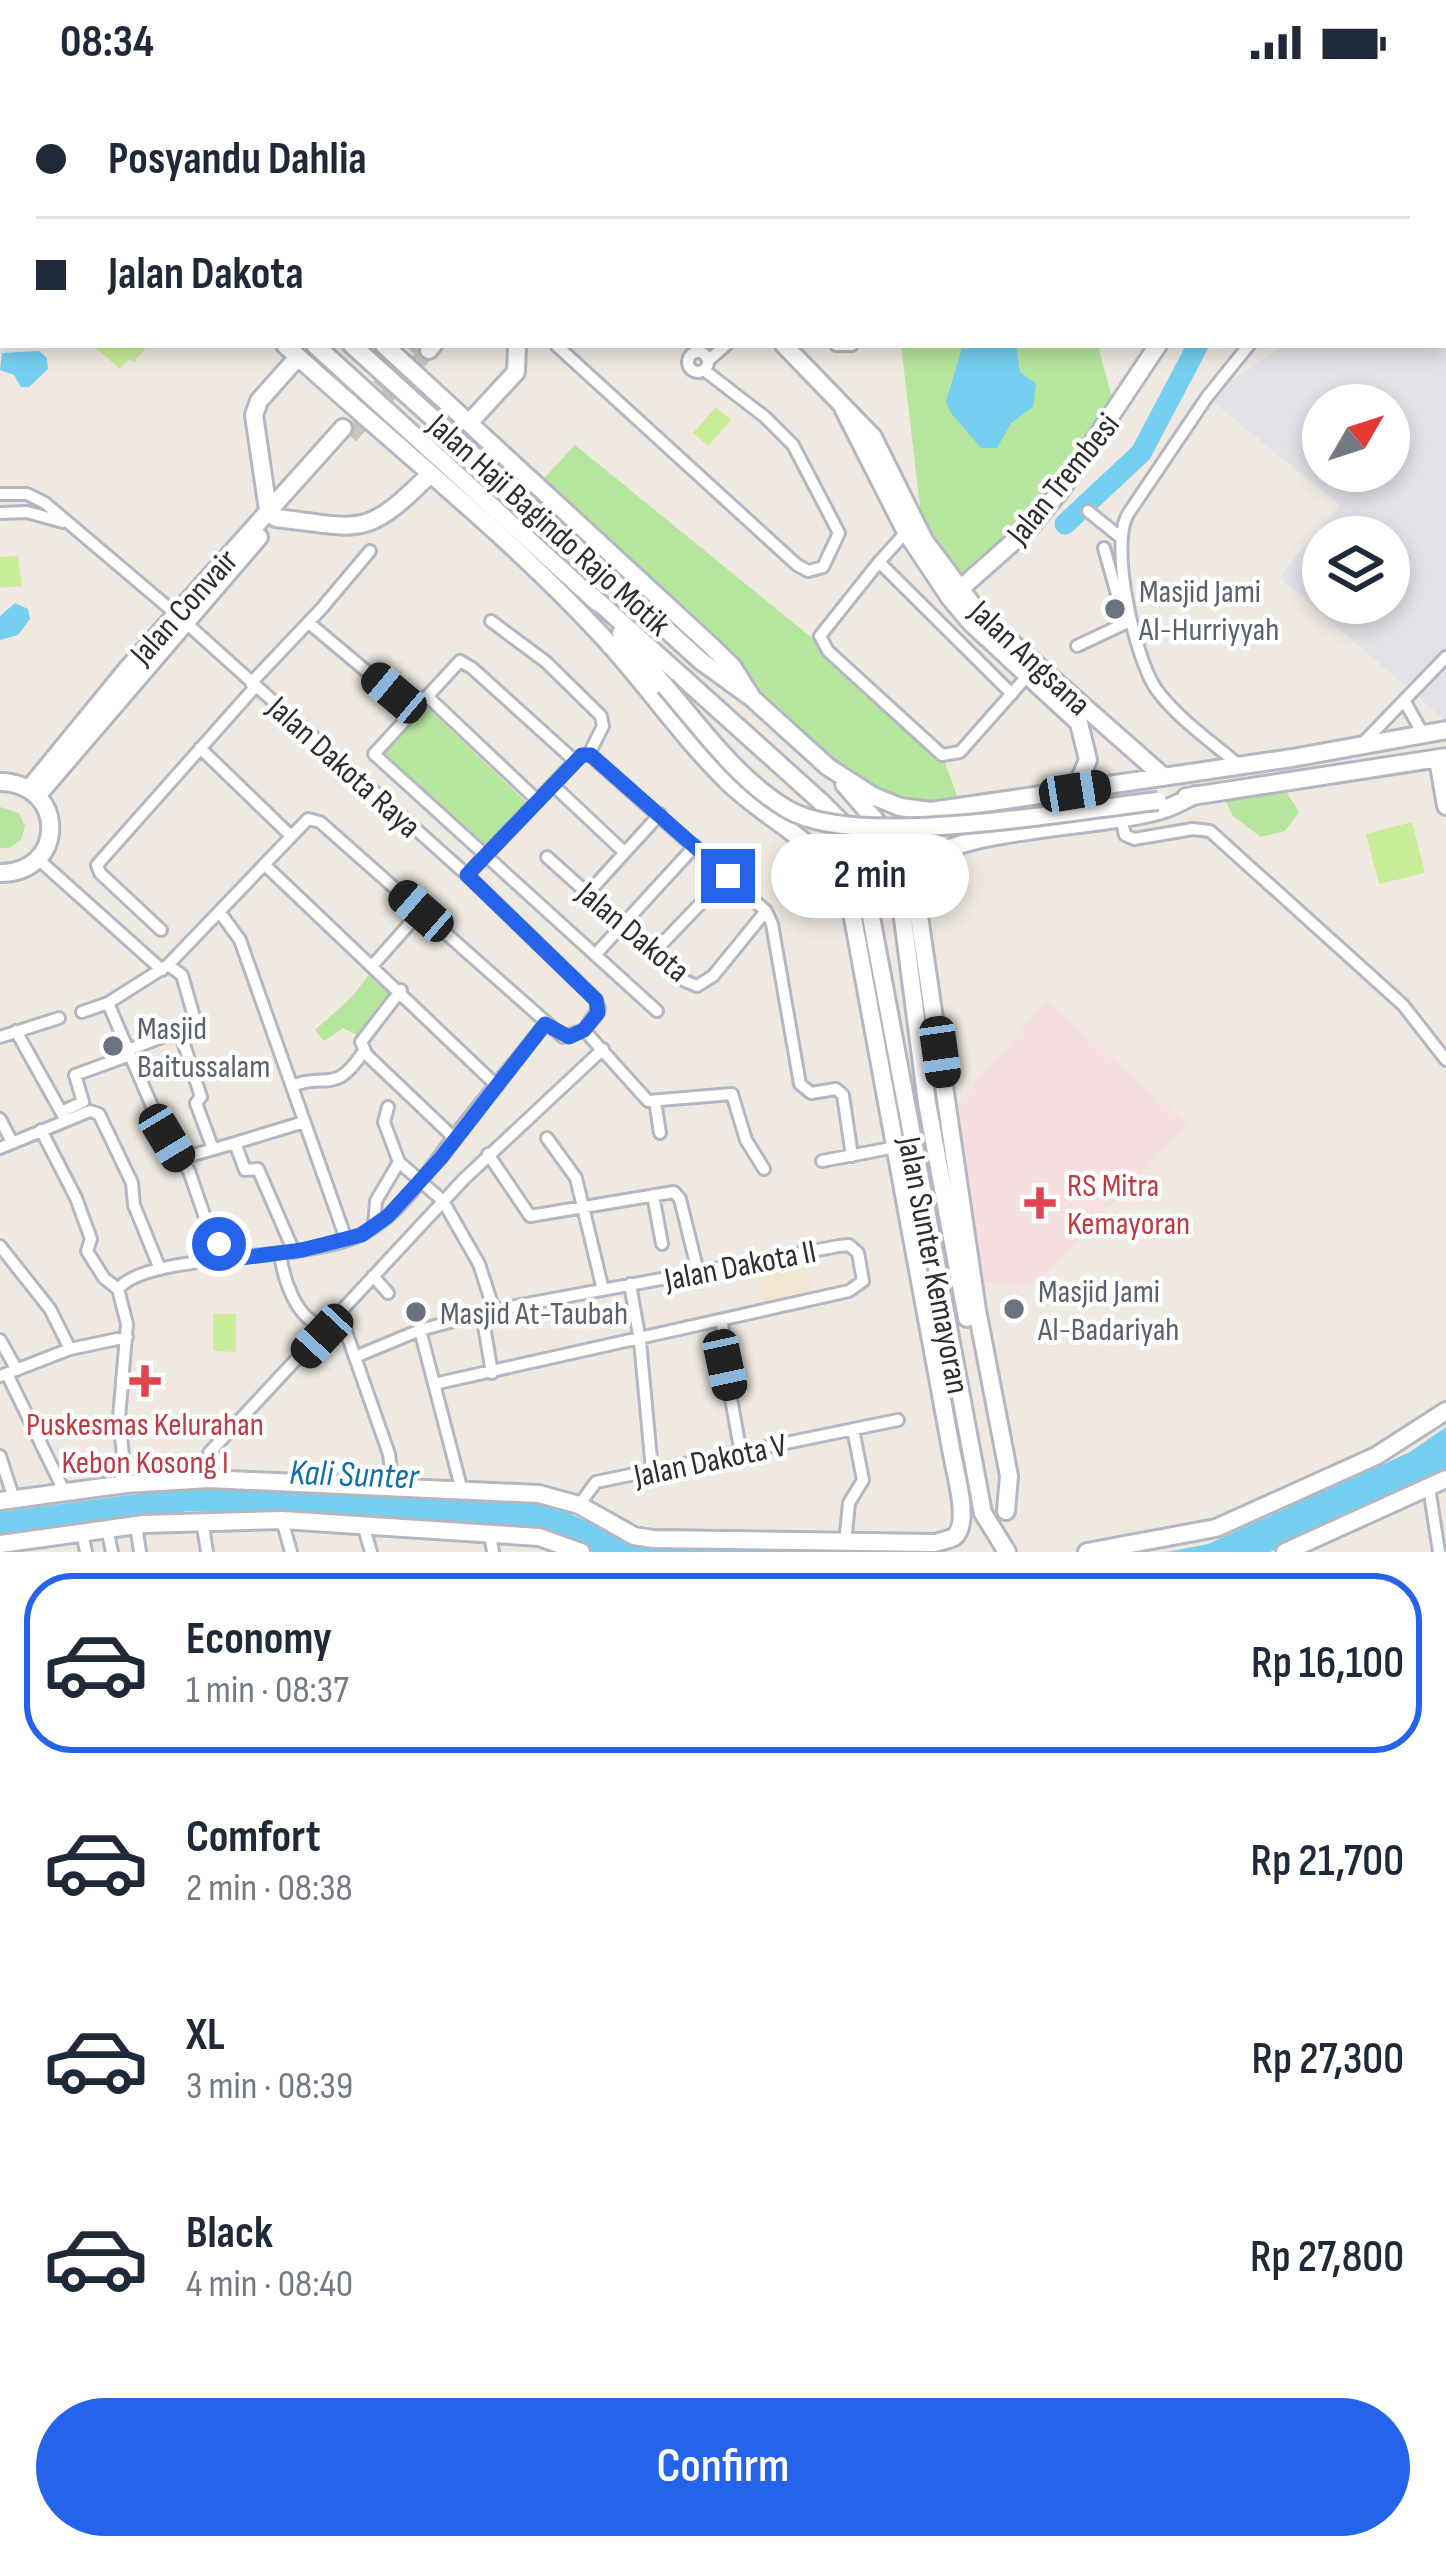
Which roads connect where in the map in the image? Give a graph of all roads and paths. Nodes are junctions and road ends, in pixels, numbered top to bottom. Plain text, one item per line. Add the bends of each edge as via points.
1 (318, 348) edge
2 (355, 348) edge
3 (387, 348) edge
4 (517, 348) edge
5 (559, 348) edge
6 (722, 348) edge
7 (787, 348) edge
8 (1156, 348) edge
9 (1248, 348) edge
10 (292, 351) edge
11 (696, 351) edge
12 (706, 365) junction
13 (841, 402) junction
14 (469, 423) junction
15 (346, 432) tunnel mouth
16 (429, 475) junction
17 (0, 494) edge
18 (1088, 511) dead end
19 (0, 513) edge
20 (272, 514) junction
21 (66, 524) junction
22 (906, 532) junction
23 (1120, 537) junction
24 (1104, 548) dead end
25 (370, 551) dead end
26 (879, 562) junction
27 (954, 594) junction
28 (592, 595) junction
29 (181, 618) junction
30 (491, 621) dead end
31 (1129, 621) junction
32 (309, 623) junction
33 (604, 637) junction
34 (1077, 646) dead end
35 (1446, 656) edge
36 (651, 670) junction
37 (1029, 674) junction
38 (253, 685) junction
39 (1012, 694) junction
40 (427, 696) junction
41 (752, 698) junction
42 (1405, 702) junction
43 (414, 710) junction
44 (1435, 732) edge
45 (1360, 746) junction
46 (200, 748) junction
47 (589, 754) junction
48 (1442, 758) edge
49 (575, 760) junction
50 (1240, 766) junction
51 (829, 767) junction
52 (1164, 777) junction
53 (0, 782) edge
54 (553, 785) junction
55 (1075, 791) junction
56 (33, 792) junction
57 (1195, 795) junction
58 (538, 801) junction
59 (961, 806) junction
60 (1446, 806) edge
61 (660, 814) junction
62 (1120, 818) junction
63 (291, 836) junction
64 (969, 843) junction
65 (695, 847) junction
66 (624, 853) junction
67 (487, 856) junction
68 (547, 857) dead end
69 (38, 859) junction
70 (861, 863) junction
71 (266, 866) junction
72 (0, 873) edge
73 (467, 875) junction
74 (728, 876) junction
75 (894, 876) junction
76 (917, 878) junction
77 (589, 893) junction
78 (421, 911) junction
79 (766, 911) junction
80 (221, 914) junction
81 (622, 925) junction
82 (921, 928) junction
83 (161, 930) dead end
84 (906, 946) junction
85 (654, 952) junction
86 (595, 955) junction
87 (373, 964) junction
88 (165, 968) junction
89 (401, 991) junction
90 (108, 1004) junction
91 (657, 1011) dead end
92 (82, 1012) dead end
93 (914, 1014) junction
94 (59, 1018) dead end
95 (890, 1019) junction
96 (545, 1024) junction
97 (584, 1030) junction
98 (16, 1031) junction
99 (180, 1031) junction
100 (0, 1037) edge
101 (602, 1049) junction
102 (364, 1051) junction
103 (129, 1053) junction
104 (1446, 1060) edge
105 (292, 1086) junction
106 (497, 1086) junction
107 (655, 1101) junction
108 (896, 1101) junction
109 (927, 1103) junction
110 (388, 1107) dead end
111 (949, 1116) junction
112 (63, 1117) junction
113 (0, 1119) edge
114 (304, 1122) junction
115 (41, 1130) junction
116 (660, 1133) dead end
117 (453, 1137) junction
118 (547, 1138) dead end
119 (235, 1143) junction
120 (6, 1145) edge
121 (896, 1148) junction
122 (213, 1149) junction
123 (488, 1154) junction
124 (852, 1156) junction
125 (179, 1159) junction
126 (822, 1161) dead end
127 (399, 1162) junction
128 (764, 1169) dead end
129 (419, 1181) junction
130 (653, 1195) junction
131 (443, 1201) junction
132 (583, 1205) junction
133 (374, 1227) junction
134 (346, 1239) junction
135 (662, 1244) dead end
136 (0, 1246) edge
137 (294, 1252) junction
138 (280, 1253) junction
139 (226, 1260) junction
140 (160, 1269) junction
141 (698, 1272) junction
142 (373, 1276) junction
143 (630, 1284) junction
144 (118, 1289) junction
145 (603, 1290) junction
146 (388, 1293) dead end
147 (972, 1311) junction
148 (488, 1312) junction
149 (926, 1312) junction
150 (722, 1320) junction
151 (333, 1324) junction
152 (420, 1330) junction
153 (947, 1333) junction
154 (127, 1337) junction
155 (0, 1340) edge
156 (640, 1341) junction
157 (70, 1349) junction
158 (356, 1357) junction
159 (492, 1372) junction
160 (8, 1373) edge
161 (434, 1384) junction
162 (1446, 1411) edge
163 (898, 1420) dead end
164 (989, 1420) junction
165 (965, 1424) junction
166 (853, 1429) junction
167 (741, 1454) junction
168 (0, 1456) edge
169 (652, 1470) junction
170 (209, 1479) junction
171 (1437, 1483) edge
172 (126, 1484) junction
173 (393, 1489) junction
174 (462, 1490) junction
175 (64, 1491) junction
176 (7, 1500) edge
177 (579, 1505) junction
178 (1006, 1511) junction
179 (202, 1520) junction
180 (282, 1520) junction
181 (136, 1525) junction
182 (363, 1525) junction
183 (107, 1529) junction
184 (82, 1532) junction
185 (491, 1543) edge
186 (845, 1544) junction
187 (550, 1545) edge
188 (28, 1546) edge
189 (2, 1547) edge
190 (1005, 1547) edge
191 (86, 1552) edge
192 (112, 1552) edge
193 (140, 1552) edge
194 (207, 1552) edge
195 (291, 1552) edge
196 (371, 1552) edge
197 (581, 1552) edge
198 (1087, 1552) edge
199 (1285, 1552) edge
200 (1439, 1552) edge

1 - 28 main road, Jalan Haji Bagindo Rajo Motik
2 - 41 main road, Jalan Haji Bagindo Rajo Motik
3 - 14 main road, Jalan Haji Bagindo Rajo Motik
4 - 14 main road via 516,371
5 - 12 street via 797,565 823,567 839,533 793,445
6 - 12 street
7 - 13 main road, Jalan Angsana
8 - 27 main road, Jalan Trembesi via 1061,490
9 - 23 street via 1207,397
10 - 16 main road, Jalan Haji Bagindo Rajo Motik
10 - 20 main road via 254,415
11 - 12 street
11 - 12 street via 690,368
13 - 22 main road, Jalan Angsana
13 - 27 main road, Jalan Angsana via 873,436
14 - 41 main road, Jalan Haji Bagindo Rajo Motik via 733,666
15 - 20 main road, Jalan Convair
16 - 20 main road via 363,526
16 - 33 main road, Jalan Haji Bagindo Rajo Motik
17 - 21 street, Jalan Dakota Raya via 36,497
18 - 23 street
19 - 21 street
20 - 29 main road, Jalan Convair
21 - 29 street, Jalan Dakota Raya
22 - 26 street
22 - 27 main road, Jalan Angsana
23 - 31 street
24 - 31 street
25 - 32 street
26 - 39 street
26 - 39 street via 823,628 828,651 942,754 960,752
27 - 37 main road, Jalan Angsana via 971,623
27 - 52 main road, Jalan Angsana
28 - 36 main road, Jalan Haji Bagindo Rajo Motik
28 - 70 main road, Jalan Sunter Kemayoran via 841,822
29 - 38 street, Jalan Dakota Raya
29 - 56 main road, Jalan Convair
30 - 47 street via 601,716
31 - 34 street
31 - 50 street via 1168,704
32 - 38 street
32 - 43 street
33 - 36 main road, Jalan Haji Bagindo Rajo Motik
33 - 108 main road, Jalan Haji Bagindo Rajo Motik via 729,783 818,852 848,891
35 - 42 street
36 - 57 main road, Jalan Haji Bagindo Rajo Motik, bridge via 751,782 789,811 821,822 900,829
37 - 39 street
37 - 55 main road, Jalan Angsana via 1083,729 1088,760
38 - 46 street
38 - 73 street, Jalan Dakota Raya
40 - 43 street
40 - 49 street via 455,663 466,663
40 - 58 street
41 - 51 main road, Jalan Haji Bagindo Rajo Motik
42 - 44 street
42 - 45 street
43 - 67 street via 375,757
44 - 45 main road, Jalan Haji Bagindo Rajo Motik
45 - 50 main road, Jalan Haji Bagindo Rajo Motik
46 - 63 street
46 - 83 street via 96,868
47 - 49 street
47 - 61 street
48 - 57 main road, Jalan Haji Bagindo Rajo Motik
48 - 60 main road
49 - 54 street
50 - 52 main road, Jalan Haji Bagindo Rajo Motik
51 - 59 main road, Jalan Haji Bagindo Rajo Motik via 900,807
51 - 75 main road, Jalan Sunter Kemayoran via 876,820
52 - 55 main road, Jalan Haji Bagindo Rajo Motik
53 - 56 main road
54 - 58 street
54 - 66 street
55 - 59 main road, Jalan Haji Bagindo Rajo Motik
56 - 69 main road via 50,827
57 - 62 main road
58 - 67 street
59 - 64 main road via 952,830
61 - 65 street
61 - 66 street
62 - 64 main road
62 - 104 street via 1134,839 1210,831 1403,1005
63 - 71 street
63 - 78 street via 308,818 320,822
64 - 76 main road via 929,858
65 - 74 street
65 - 81 street
66 - 77 street
67 - 73 street
67 - 86 street
68 - 77 street, Jalan Dakota
69 - 72 main road
69 - 88 street
70 - 75 main road
70 - 95 main road, Jalan Sunter Kemayoran
71 - 80 street
71 - 87 street
73 - 97 street, Jalan Dakota Raya via 596,1000 598,1013
74 - 79 street
74 - 85 street
75 - 76 main road
75 - 84 main road, Jalan Sunter Kemayoran
76 - 82 main road
77 - 81 street, Jalan Dakota
78 - 87 street
78 - 96 street
79 - 85 street, Jalan Dakota via 705,983 685,981
79 - 124 street via 800,1084 844,1095
80 - 88 street
80 - 105 street via 240,940
81 - 85 street, Jalan Dakota
81 - 86 street
82 - 84 main road
82 - 111 main road
84 - 93 main road, Jalan Sunter Kemayoran
86 - 91 street
87 - 89 street
88 - 90 street
88 - 99 street via 182,976 196,1021
89 - 102 street via 361,1037
89 - 106 street
90 - 92 street
90 - 103 street
93 - 95 main road
93 - 109 main road, Jalan Sunter Kemayoran
94 - 98 street
95 - 108 main road, Jalan Sunter Kemayoran
96 - 97 street via 562,1037
96 - 106 street
97 - 101 street
98 - 100 street
98 - 112 street
99 - 103 street
99 - 122 street
101 - 107 street
101 - 123 street
102 - 105 street via 334,1081
102 - 117 street
103 - 112 street via 75,1075 83,1102
103 - 125 street
105 - 114 street
106 - 117 street
107 - 116 street
107 - 128 street via 732,1094
108 - 121 main road
108 - 153 main road, Jalan Sunter Kemayoran
109 - 111 main road
109 - 147 main road, Jalan Sunter Kemayoran
110 - 127 street via 384,1122
111 - 147 main road
112 - 115 street
112 - 140 street via 99,1114
113 - 120 street
114 - 119 street
114 - 134 street
115 - 120 street
115 - 144 street via 92,1239 87,1251
117 - 129 street
118 - 132 street via 576,1178
119 - 122 street
119 - 137 street via 245,1170 259,1173
121 - 124 street
121 - 149 main road
122 - 125 street
123 - 131 street
123 - 132 street via 526,1214
124 - 126 street
125 - 139 street
127 - 129 street
127 - 133 street via 374,1206
129 - 131 street
129 - 133 street
130 - 132 street
130 - 135 street
130 - 141 street via 679,1196
131 - 142 street
131 - 148 street via 479,1264
132 - 145 street
133 - 134 street
134 - 137 street
136 - 157 street
137 - 138 street
138 - 139 street
138 - 151 street via 300,1307 314,1321
139 - 140 street
140 - 144 street
141 - 143 street, Jalan Dakota II
141 - 150 street, Jalan Dakota II via 839,1246 858,1253 863,1281 855,1289
142 - 146 street
142 - 151 street
143 - 145 street
143 - 156 street, Jalan Dakota II
144 - 154 street
145 - 148 street
147 - 164 main road, Jalan Sunter Kemayoran
147 - 178 main road via 1009,1476
148 - 152 street
148 - 159 street
149 - 153 main road
149 - 186 main road via 960,1529 934,1544
150 - 156 street, Jalan Dakota II
150 - 167 street
151 - 158 street via 344,1326
151 - 170 street via 209,1453
152 - 158 street
152 - 161 street
153 - 165 main road, Jalan Sunter Kemayoran
154 - 157 street
154 - 172 street via 119,1418
155 - 160 street
156 - 159 street, Jalan Dakota II
156 - 169 street, Jalan Dakota II
157 - 160 street
158 - 173 street
159 - 161 street, Jalan Dakota II
160 - 175 street
161 - 174 street
162 - 198 main road via 1376,1456 1216,1528
163 - 166 street, Jalan Dakota V
164 - 165 main road
164 - 178 main road, Jalan Sunter Kemayoran
165 - 190 main road, Jalan Sunter Kemayoran via 983,1513
166 - 167 street, Jalan Dakota V
166 - 186 street via 863,1480 848,1503
167 - 169 street, Jalan Dakota V
168 - 176 street
169 - 177 street, Jalan Dakota V via 596,1482
170 - 172 main road
170 - 173 main road
171 - 199 main road
171 - 200 street
172 - 175 main road
173 - 174 main road
174 - 177 main road
175 - 176 main road
177 - 186 main road via 634,1537
178 - 190 main road, Jalan Sunter Kemayoran
179 - 180 main road
179 - 181 main road
179 - 194 street
180 - 182 main road
180 - 195 street
181 - 183 main road
181 - 193 street
182 - 185 main road
182 - 196 street
183 - 184 main road
183 - 192 street
184 - 188 main road
184 - 191 street
185 - 187 main road
187 - 197 main road
188 - 189 main road

